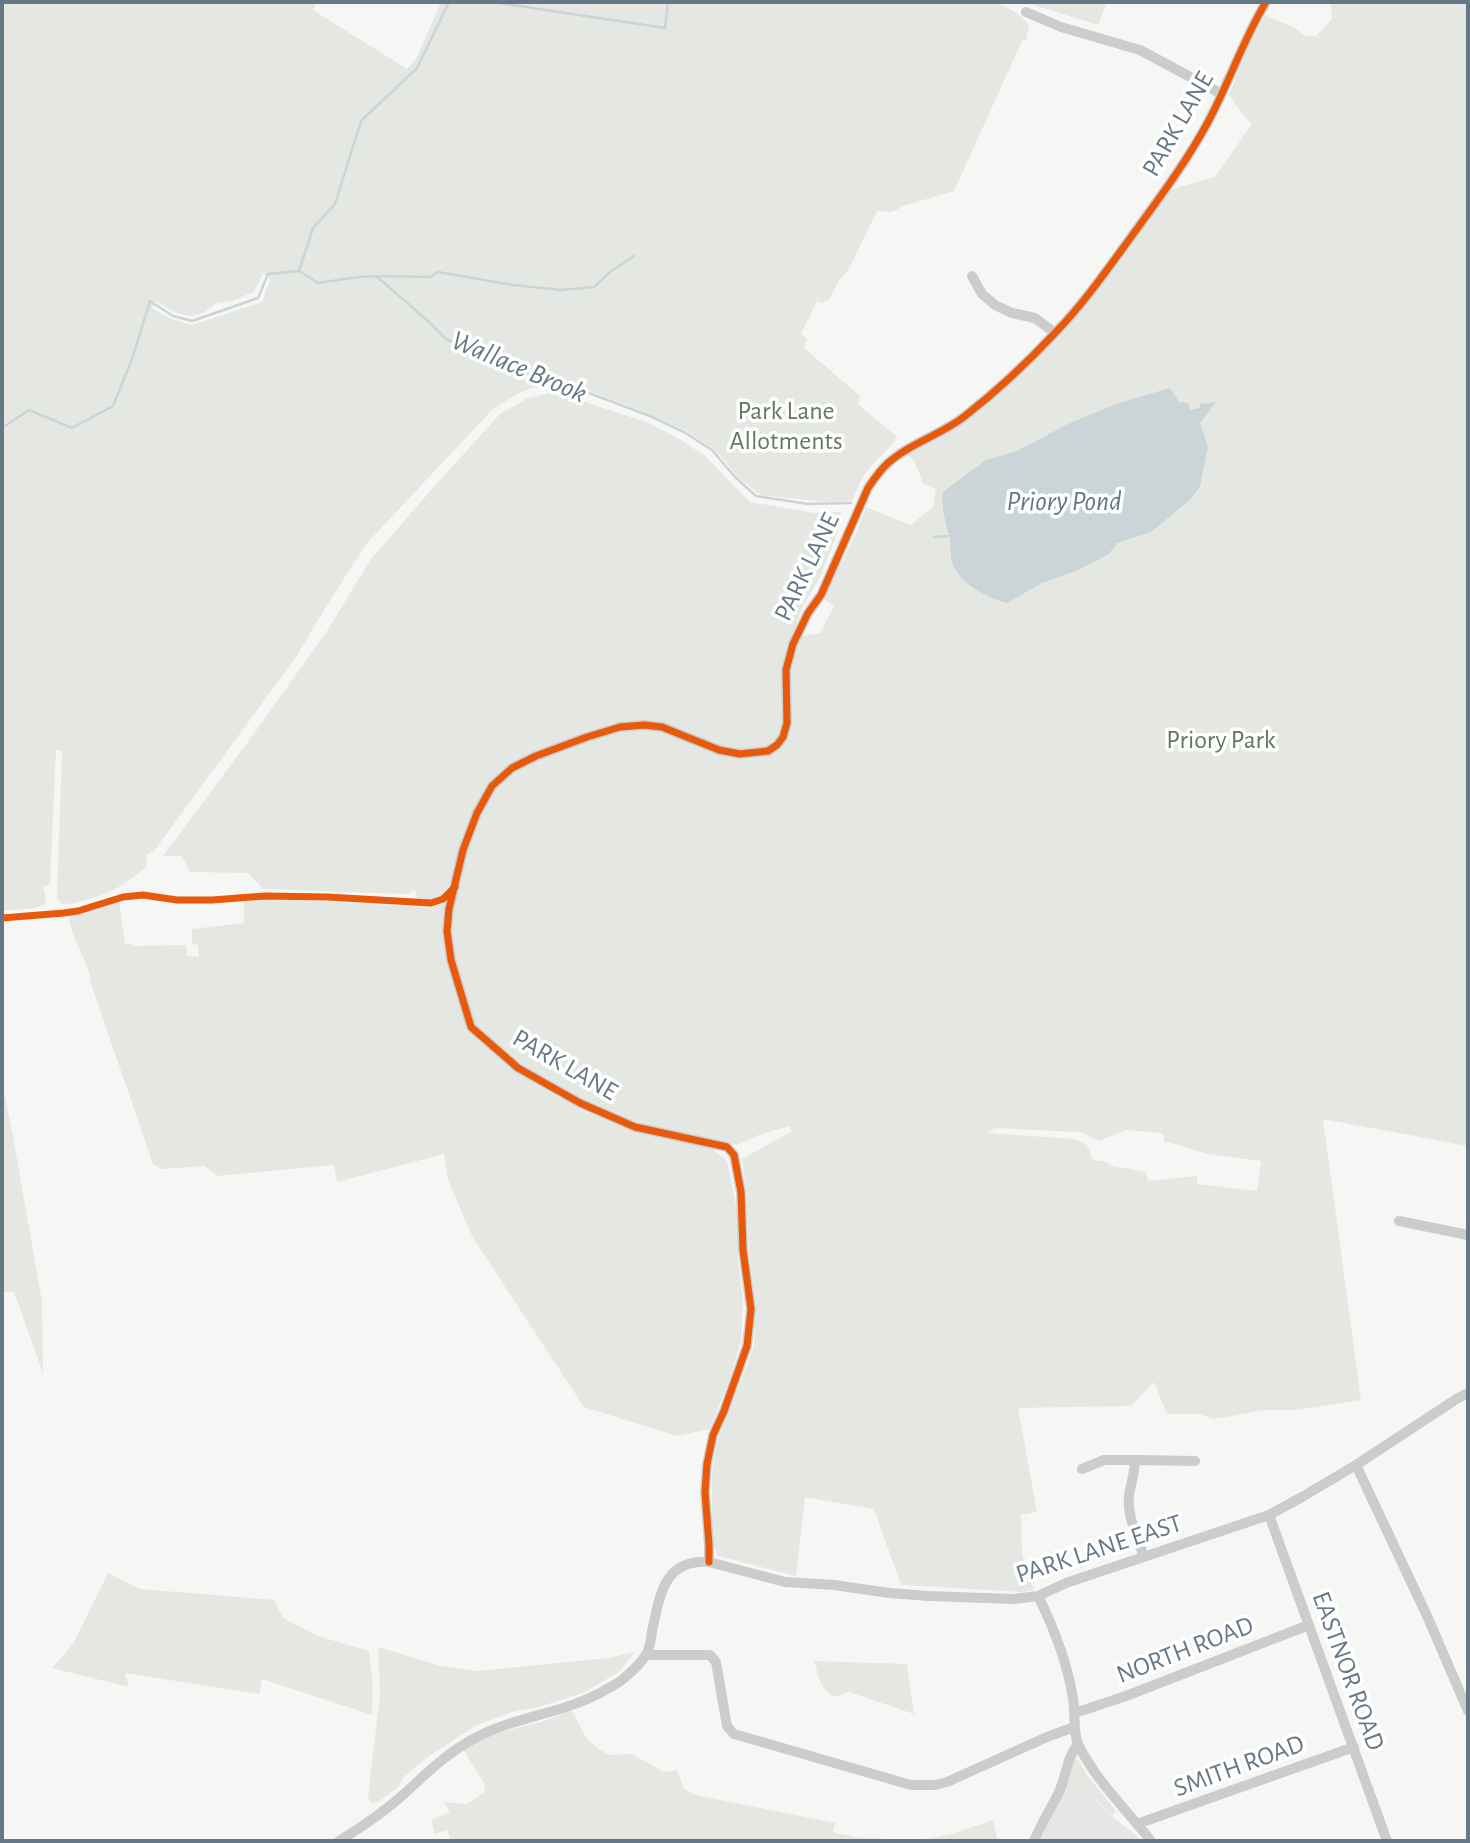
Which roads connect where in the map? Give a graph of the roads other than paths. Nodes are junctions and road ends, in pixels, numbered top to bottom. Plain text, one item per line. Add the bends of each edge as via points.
1 (1266, 2) edge
2 (1026, 12) dead end
3 (1222, 94) junction
4 (972, 276) dead end
5 (1055, 333) junction
6 (1399, 1222) dead end
7 (1468, 1235) edge
8 (1468, 1393) edge
9 (1135, 1460) junction
10 (1195, 1461) dead end
11 (1356, 1465) junction
12 (1082, 1469) dead end
13 (1269, 1515) junction
14 (1144, 1557) junction
15 (709, 1562) junction
16 (1038, 1596) junction
17 (1309, 1625) junction
18 (646, 1655) junction
19 (1468, 1711) edge
20 (1075, 1713) junction
21 (1074, 1727) junction
22 (1078, 1744) junction
23 (1354, 1747) junction
24 (1137, 1824) junction
25 (339, 1841) edge
26 (1034, 1841) edge
27 (1151, 1841) edge
28 (1387, 1841) edge

1 - 3 street, PARK LANE
2 - 3 street via 1140,50
3 - 5 street, PARK LANE via 1171,181 1087,297
4 - 5 street via 982,295 995,306 1035,318
5 - 15 street, PARK LANE via 965,416 897,456 877,474 793,644 786,670 787,723 777,745 768,751 740,754 644,725 587,737 512,768 492,786 463,850 447,931 471,1027 518,1068 580,1103 635,1127 727,1147 734,1155 751,1309 747,1346 713,1435 707,1464
6 - 7 street
8 - 11 street, PARK LANE EAST
9 - 10 street
9 - 12 street via 1104,1460
9 - 14 street via 1129,1508
11 - 13 street, PARK LANE EAST
11 - 19 street
13 - 14 street, PARK LANE EAST
13 - 17 street, EASTNOR ROAD
14 - 16 street, PARK LANE EAST
15 - 16 street, PARK LANE EAST via 785,1583 929,1596
15 - 18 street via 687,1563 668,1577
16 - 20 street via 1058,1640
17 - 20 street, NORTH ROAD
17 - 23 street, EASTNOR ROAD
18 - 21 street via 714,1658 727,1726 734,1734 911,1785 947,1782
18 - 25 street via 620,1682 592,1697 497,1728 450,1752 402,1796
20 - 21 street
21 - 22 street
22 - 24 street via 1101,1782
22 - 26 street
23 - 24 street, SMITH ROAD
23 - 28 street, EASTNOR ROAD
24 - 27 street

